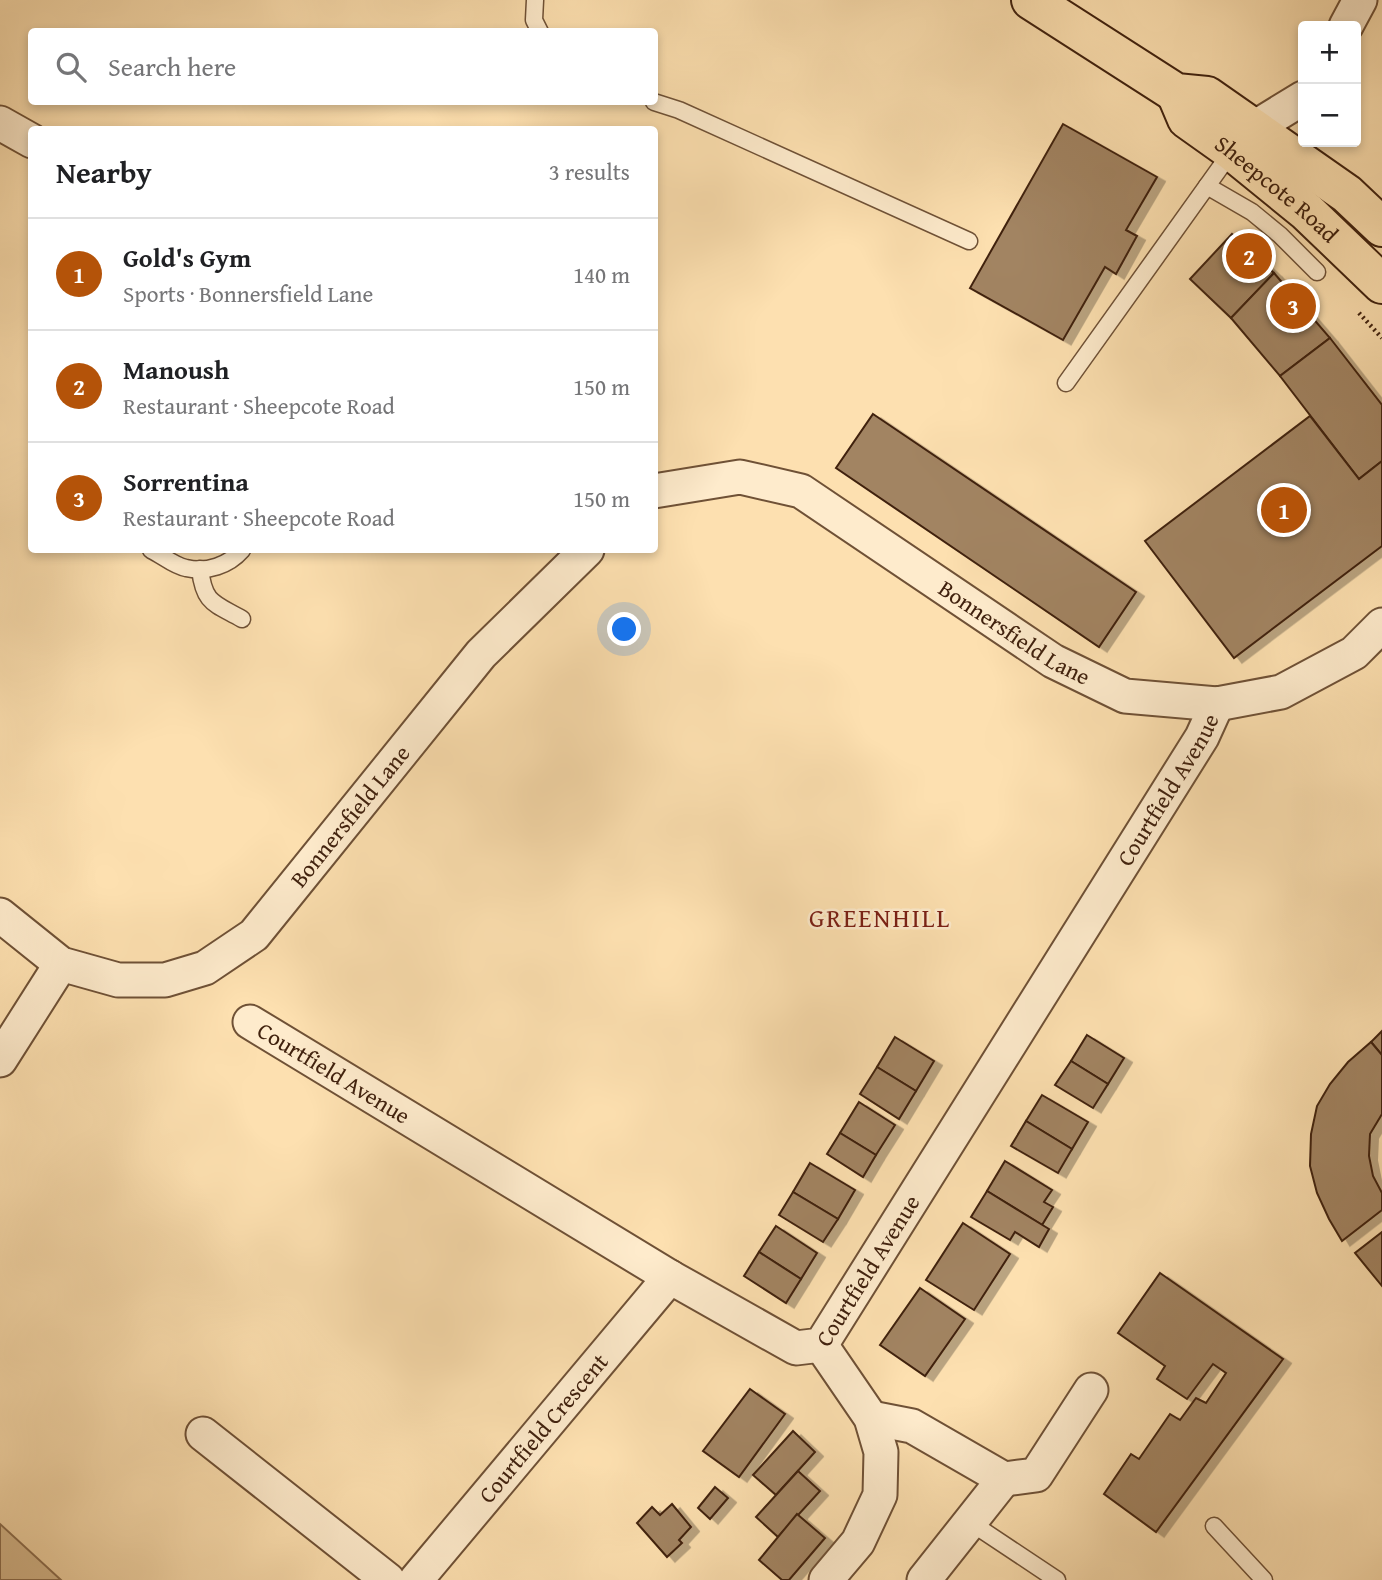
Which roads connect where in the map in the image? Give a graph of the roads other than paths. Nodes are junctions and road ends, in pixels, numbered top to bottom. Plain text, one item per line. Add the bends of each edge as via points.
1 (535, 0) edge
2 (1031, 0) edge
3 (1360, 0) edge
4 (1349, 21) edge
5 (538, 28) edge
6 (1298, 102) edge
7 (658, 103) edge
8 (0, 123) edge
9 (28, 139) edge
10 (1243, 140) junction
11 (1207, 186) junction
12 (1382, 228) edge
13 (969, 241) dead end
14 (1317, 272) dead end
15 (1382, 284) edge
16 (1066, 383) dead end
17 (658, 490) edge
18 (156, 553) edge
19 (239, 553) edge
20 (584, 553) edge
21 (200, 569) junction
22 (242, 619) dead end
23 (1382, 625) edge
24 (1217, 704) junction
25 (0, 915) edge
26 (61, 964) junction
27 (250, 1022) dead end
28 (0, 1060) edge
29 (670, 1277) junction
30 (821, 1345) junction
31 (1091, 1391) dead end
32 (871, 1419) junction
33 (202, 1434) dead end
34 (1003, 1479) junction
35 (970, 1522) junction
36 (1214, 1526) dead end
37 (388, 1580) edge
38 (416, 1580) edge
39 (826, 1580) edge
40 (924, 1580) edge
41 (1057, 1580) edge
42 (1264, 1580) edge

1 - 5 lane
2 - 10 main road, Sheepcote Road via 1176,93 1187,119
3 - 4 street
6 - 10 street
7 - 13 lane
8 - 9 street
10 - 11 lane
10 - 12 main road, Sheepcote Road via 1347,194
10 - 15 main road, Sheepcote Road via 1307,212
11 - 14 lane via 1252,212
11 - 16 lane
17 - 24 street, Bonnersfield Lane via 740,477 801,491 1053,661 1125,696
18 - 21 lane via 184,568
19 - 21 lane via 221,566
20 - 26 street, Bonnersfield Lane via 481,654 254,935 205,968 165,980 118,980
21 - 22 lane via 208,600
23 - 24 street, Bonnersfield Lane via 1354,653 1281,691
24 - 30 street, Courtfield Avenue via 1202,737
25 - 26 street
26 - 28 street
27 - 29 street, Courtfield Avenue
29 - 30 street, Courtfield Avenue via 796,1348
29 - 38 street, Courtfield Crescent
30 - 32 street
31 - 34 street via 1036,1475
32 - 34 street via 912,1426
32 - 39 street via 881,1452 880,1495 858,1542
33 - 37 street
34 - 35 street
35 - 40 street
35 - 41 lane
36 - 42 lane

